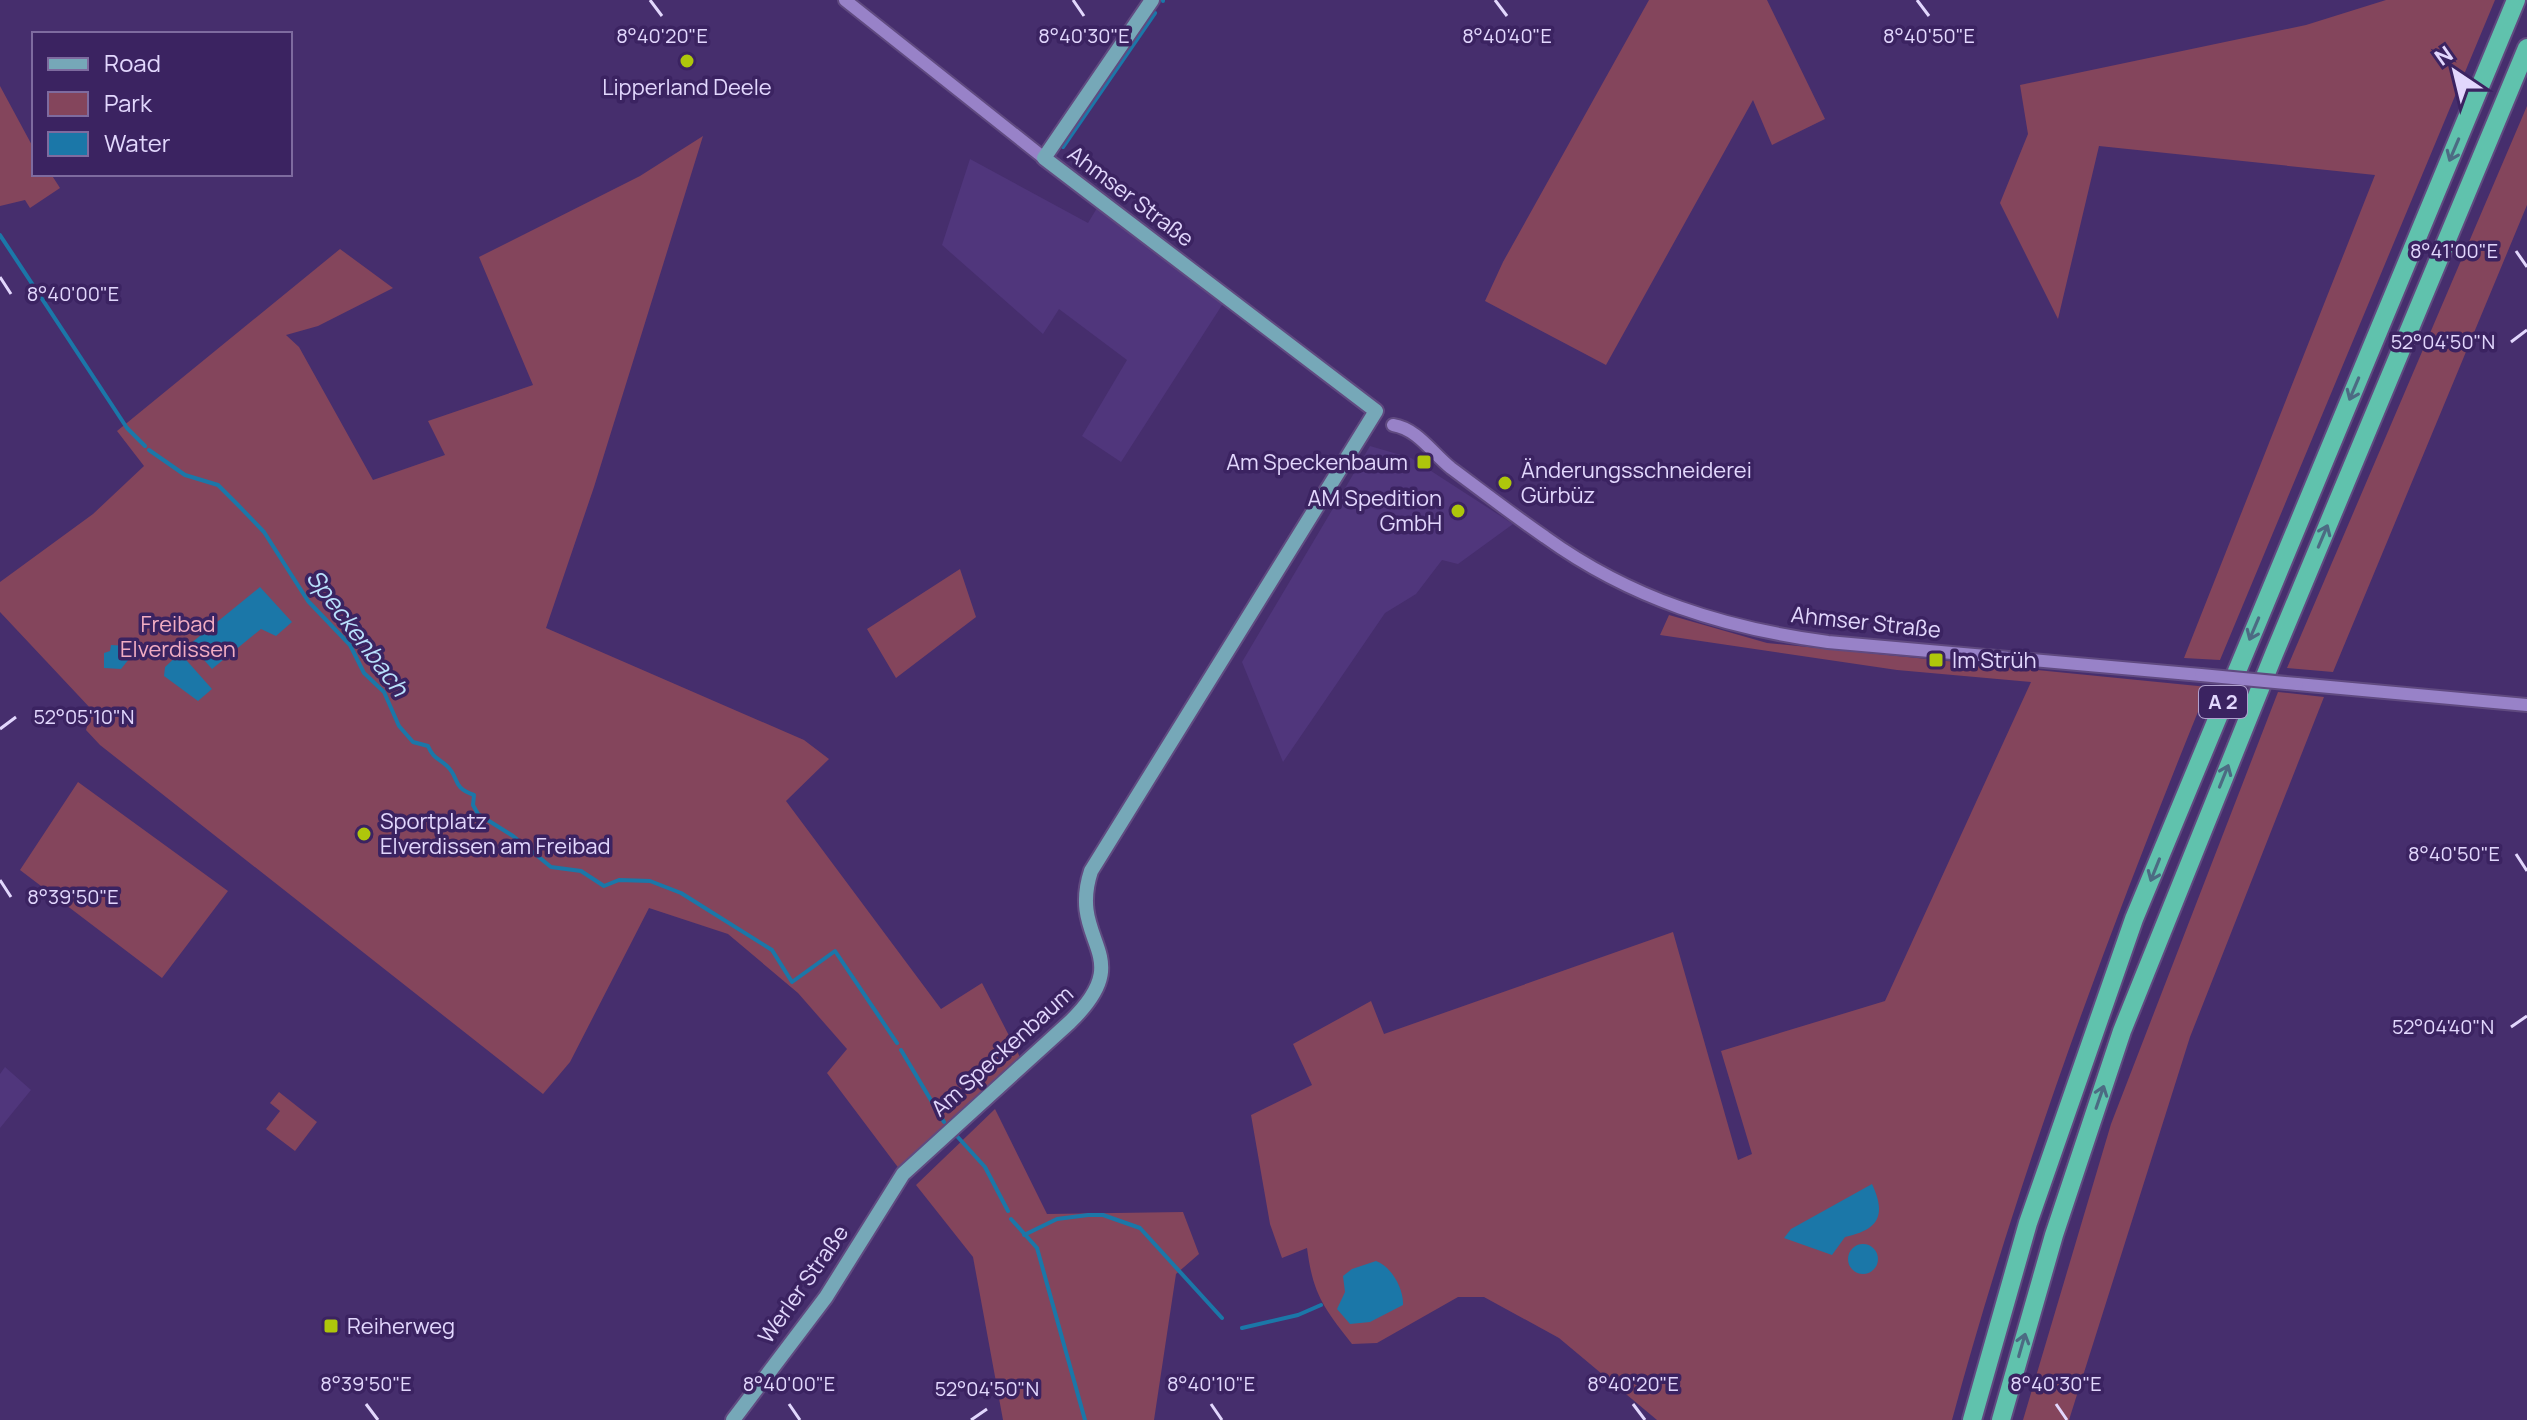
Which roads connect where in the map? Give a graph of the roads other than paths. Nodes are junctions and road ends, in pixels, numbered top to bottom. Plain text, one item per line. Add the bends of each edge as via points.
1 (845, 0) edge
2 (1152, 0) edge
3 (2516, 0) edge
4 (2527, 48) edge
5 (1044, 158) junction
6 (1376, 411) junction
7 (2527, 705) edge
8 (905, 1172) joint
9 (733, 1420) edge
10 (1972, 1420) edge
11 (2001, 1420) edge

1 - 5 street, Ahmser Straße
2 - 5 main road
3 -> 10 highway, A 2 via 2134,919 2028,1223
11 -> 4 highway, A 2 via 2054,1235 2122,1031
5 - 6 main road, Ahmser Straße
6 - 7 street, Ahmser Straße, bridge via 1410,441 1580,561 1657,601 1732,626 1828,642
6 - 8 main road, Am Speckenbaum via 1091,871 1085,907 1103,977 1096,995
8 - 9 main road, Werler Straße via 826,1297

